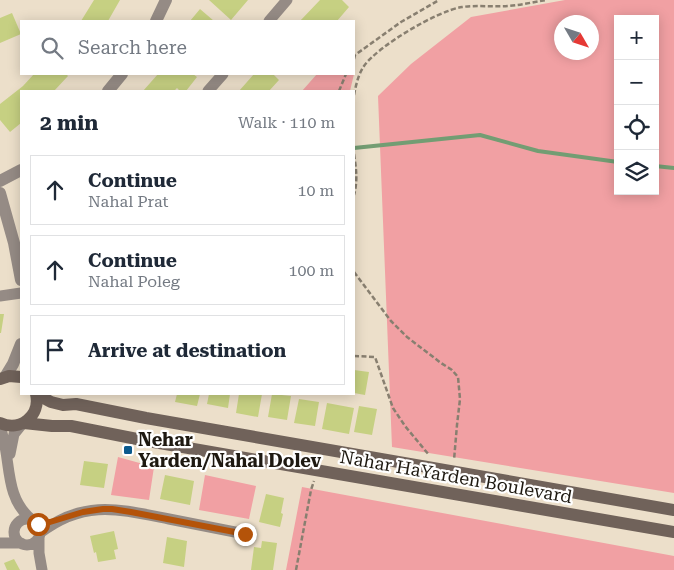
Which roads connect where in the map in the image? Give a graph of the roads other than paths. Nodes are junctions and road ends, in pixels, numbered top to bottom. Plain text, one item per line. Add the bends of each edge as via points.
1 (166, 0) edge
2 (287, 0) edge
3 (156, 20) edge
4 (270, 20) edge
5 (121, 75) edge
6 (222, 75) edge
7 (109, 90) edge
8 (209, 90) edge
9 (20, 171) edge
10 (0, 181) edge
11 (0, 193) edge
12 (20, 275) edge
13 (20, 293) edge
14 (0, 296) edge
15 (20, 346) edge
16 (20, 377) edge
17 (3, 378) edge
18 (36, 395) edge
19 (38, 395) edge
20 (0, 423) edge
21 (23, 423) junction
22 (0, 427) edge
23 (9, 468) junction
24 (16, 500) junction
25 (674, 510) edge
26 (14, 528) junction
27 (36, 528) junction
28 (674, 532) edge
29 (245, 534) dead end
30 (0, 542) edge
31 (22, 544) junction
32 (42, 570) edge

1 - 3 street
2 - 4 street
5 - 7 street
6 - 8 street
9 - 10 street
11 - 12 street
13 - 14 street
15 - 17 street
16 - 17 main road
18 - 21 main road via 34,412
19 - 25 main road, Nahar HaYarden Boulevard via 63,405 76,404
20 - 21 main road, Nahar HaYarden Boulevard via 12,426
21 - 23 street via 12,440
21 - 28 main road, Nahar HaYarden Boulevard via 72,426
22 - 23 street
23 - 24 street
24 - 26 street
24 - 27 street
26 - 27 street via 22,519
26 - 30 street
26 - 31 street via 15,537
27 - 29 street via 83,512 112,509
27 - 31 street via 32,544
27 - 32 street
30 - 31 street
31 - 32 street

